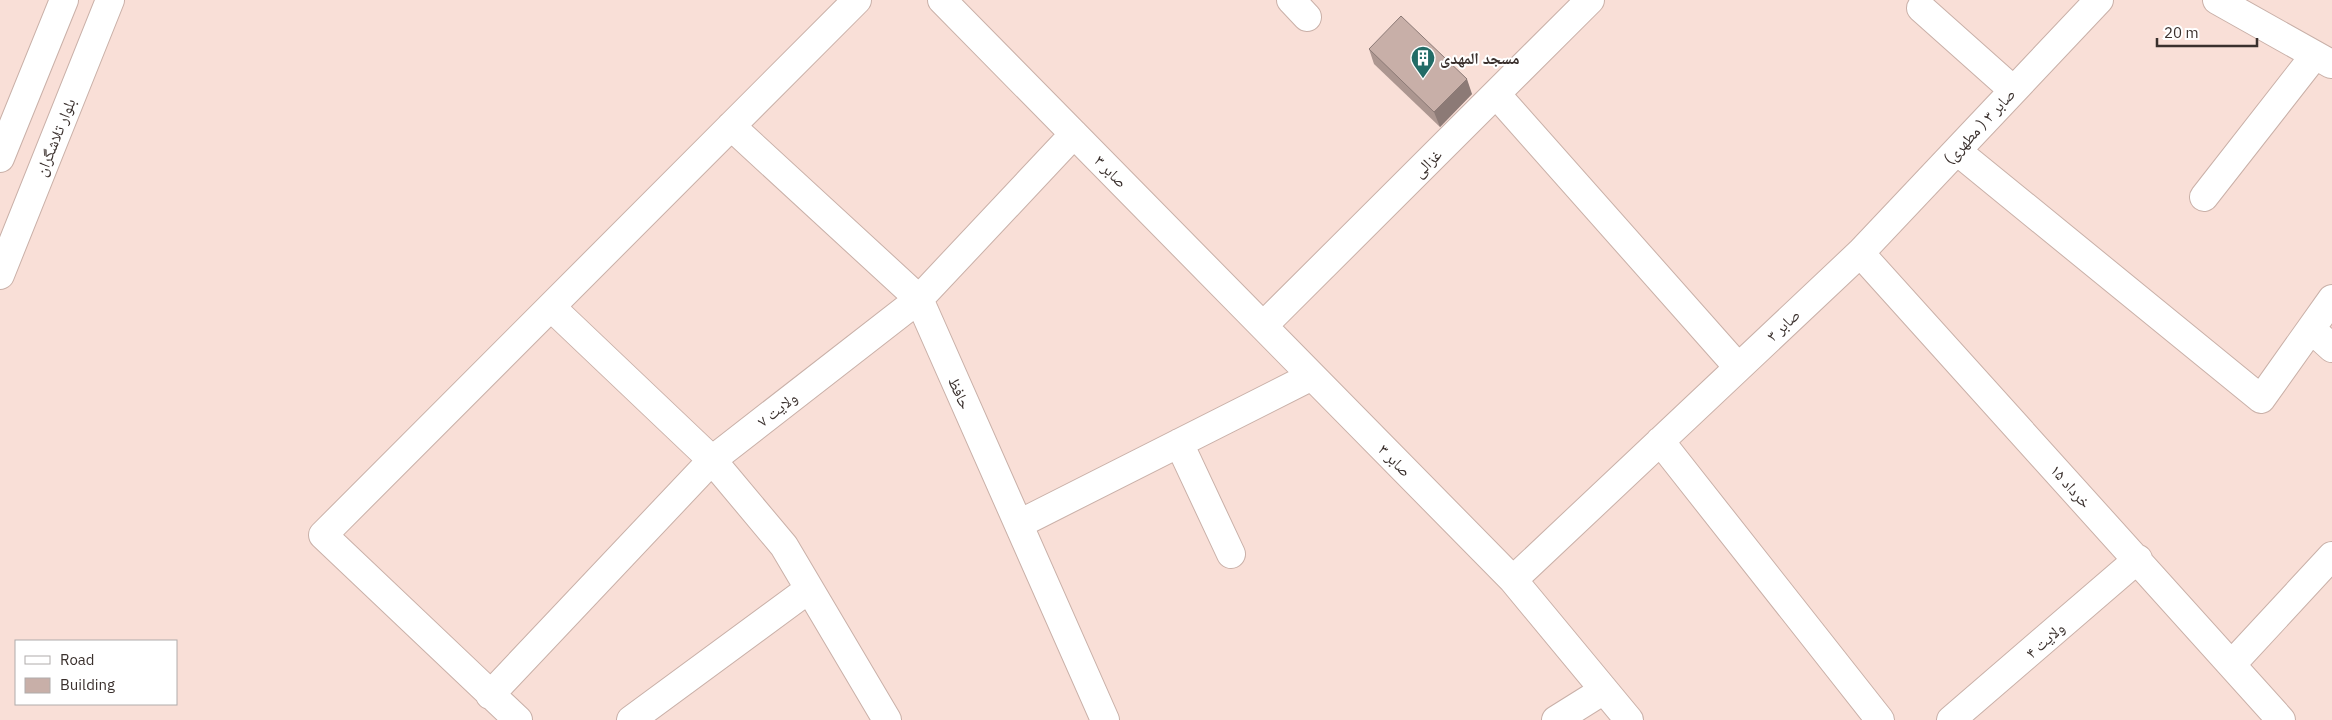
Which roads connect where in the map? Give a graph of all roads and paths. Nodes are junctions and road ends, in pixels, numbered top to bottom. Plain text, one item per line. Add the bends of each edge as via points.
1 (64, 0) edge
2 (110, 0) edge
3 (856, 0) edge
4 (942, 0) edge
5 (2099, 0) edge
6 (2217, 0) edge
7 (1576, 4) edge
8 (1921, 8) dead end
9 (2324, 60) edge
10 (2013, 90) junction
11 (1496, 94) junction
12 (731, 126) junction
13 (1074, 134) junction
14 (1957, 151) junction
15 (0, 158) edge
16 (2204, 197) dead end
17 (1860, 253) junction
18 (0, 275) edge
19 (919, 299) junction
20 (2332, 299) edge
21 (551, 307) junction
22 (1263, 326) junction
23 (2311, 328) junction
24 (2332, 348) edge
25 (1738, 367) junction
26 (1312, 376) junction
27 (1660, 441) junction
28 (1179, 442) junction
29 (712, 460) junction
30 (1019, 524) junction
31 (1230, 554) dead end
32 (2332, 556) edge
33 (2138, 559) junction
34 (1513, 580) junction
35 (809, 589) junction
36 (2232, 664) junction
37 (1604, 690) junction
38 (490, 695) junction
39 (1955, 719) edge
40 (518, 720) edge
41 (631, 720) edge
42 (887, 720) edge
43 (1105, 720) edge
44 (1556, 720) edge
45 (1629, 720) edge
46 (1880, 720) edge
47 (2282, 720) edge

1 - 15 street
2 - 18 street, بلوار تلاشگران
3 - 12 street
4 - 13 street, صابر ۳
5 - 10 street, صابر ۳ ( مطهری)
6 - 9 street
7 - 11 street, غزالی
8 - 10 street
9 - 16 street
10 - 14 street, صابر ۳ ( مطهری)
11 - 22 street, غزالی
11 - 25 street
12 - 19 street, حافظ
12 - 21 street
13 - 19 street, ولایت ۷
13 - 22 street, صابر ۳
14 - 17 street, صابر ۳ ( مطهری)
14 - 23 street via 2261,399
17 - 25 street, صابر ۳
17 - 33 street, ۱۵ خرداد
19 - 29 street, ولایت ۷
19 - 30 street, حافظ
20 - 23 street
21 - 29 street
21 - 38 street via 323,535
22 - 26 street, صابر ۳
23 - 24 street
25 - 27 street, صابر ۳
26 - 28 street
26 - 34 street, صابر ۳
27 - 34 street, صابر ۳
27 - 46 street
28 - 30 street
28 - 31 street
29 - 35 street via 784,546
29 - 38 street, ولایت ۷
30 - 43 street, حافظ
32 - 36 street
33 - 36 street, ۱۵ خرداد
33 - 39 street, ولایت ۴
34 - 37 street
35 - 41 street
35 - 42 street
36 - 47 street, ۱۵ خرداد
37 - 44 street
37 - 45 street
38 - 40 street

